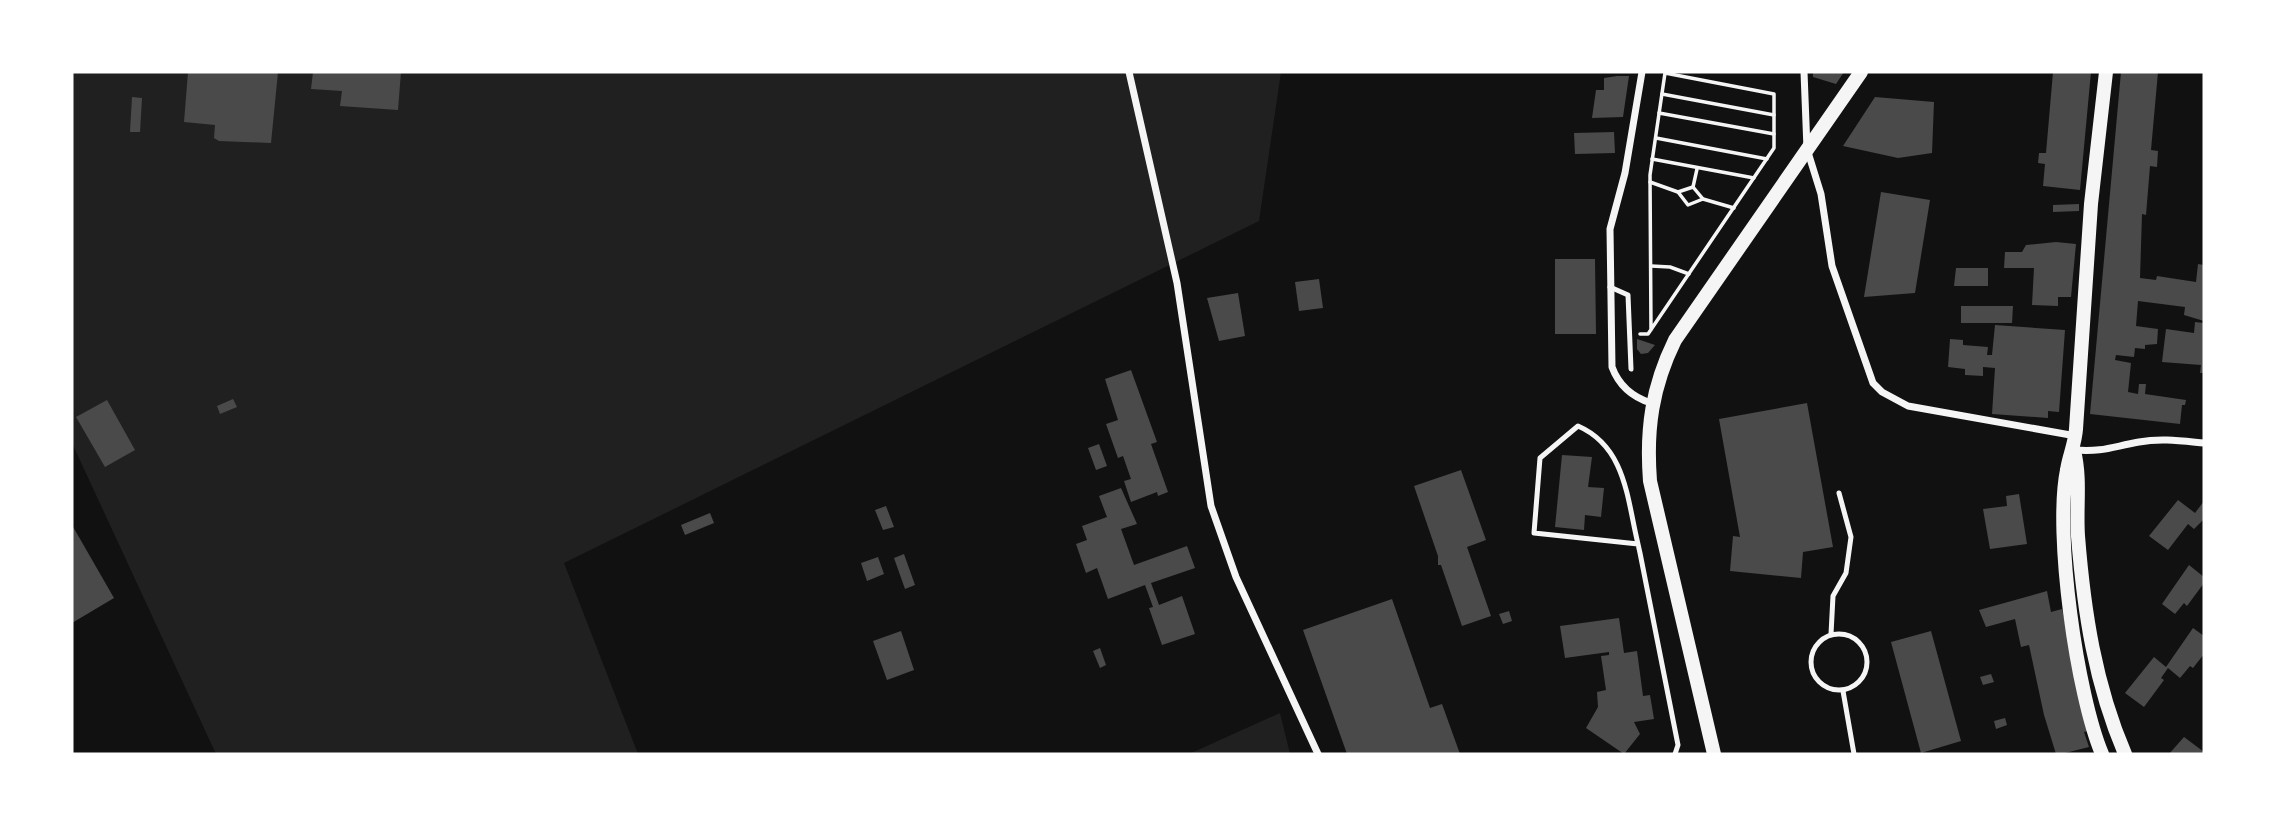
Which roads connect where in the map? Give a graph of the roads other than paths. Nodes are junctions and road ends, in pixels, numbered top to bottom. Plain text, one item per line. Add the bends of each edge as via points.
1 (1129, 72) edge
2 (1642, 72) edge
3 (1804, 72) edge
4 (1861, 72) edge
5 (2106, 72) edge
6 (1807, 149) junction
7 (1610, 287) junction
8 (1631, 369) dead end
9 (1651, 403) junction
10 (2075, 443) junction
11 (2204, 443) edge
12 (1839, 493) dead end
13 (1638, 544) junction
14 (1831, 634) junction
15 (1843, 691) junction
16 (1318, 754) edge
17 (1675, 754) edge
18 (1714, 754) edge
19 (1854, 754) edge
20 (2102, 754) edge
21 (2125, 754) edge

1 - 16 street via 1177,283 1211,506 1236,577
2 - 7 street via 1610,229
3 - 6 street
4 - 6 main road
5 - 10 main road via 2091,204
6 - 9 main road via 1675,340
6 - 10 street via 1821,194 1832,266 1868,374 1882,393 1908,406
7 - 8 lane via 1628,295
7 - 9 street via 1616,379 1633,396
9 - 18 main road via 1647,440 1650,481
10 - 11 street via 2102,452 2168,439
10 - 20 main road via 2067,470 2063,526 2070,609
10 - 21 main road via 2084,605 2097,674
12 - 14 lane via 1851,537 1846,573 1833,596
13 - 13 lane via 1618,464 1596,434 1578,426 1540,458 1534,533
13 - 17 lane via 1678,745
14 - 15 lane via 1812,649 1810,664 1825,688
14 - 15 lane via 1849,635 1860,642 1868,661 1861,681
15 - 19 lane

